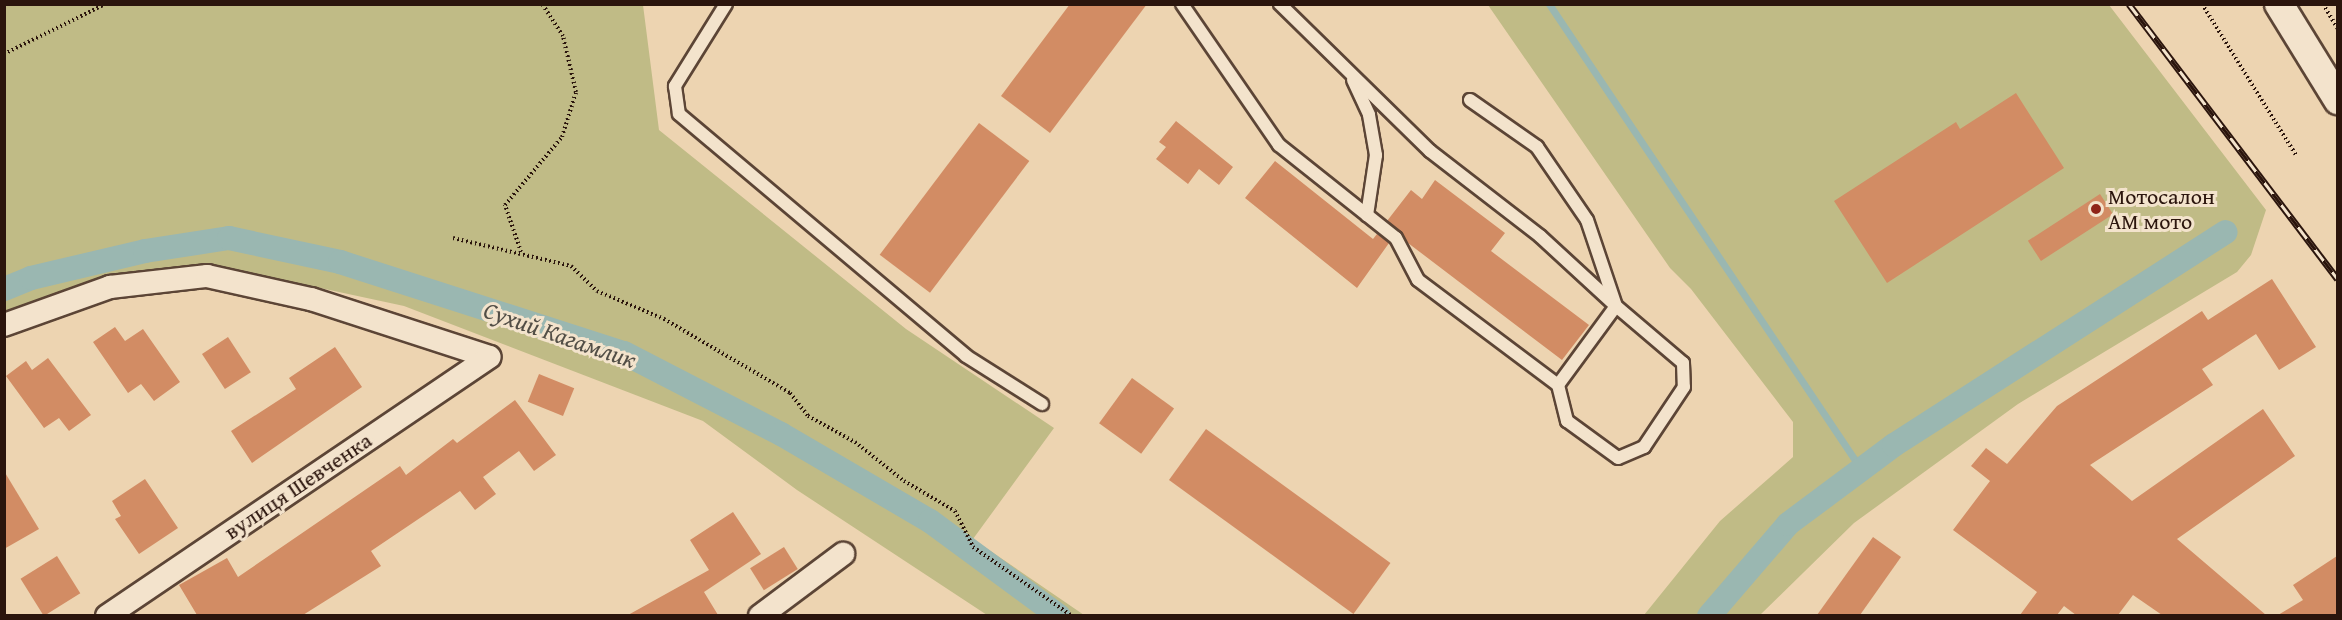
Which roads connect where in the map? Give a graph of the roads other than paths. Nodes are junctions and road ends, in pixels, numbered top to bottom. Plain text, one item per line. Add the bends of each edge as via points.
1 (726, 4) edge
2 (1182, 4) edge
3 (1280, 4) edge
4 (2279, 4) edge
5 (1350, 72) junction
6 (1470, 100) dead end
7 (2337, 100) edge
8 (1367, 215) junction
9 (1616, 306) junction
10 (4, 325) edge
11 (1558, 385) junction
12 (1042, 404) dead end
13 (843, 555) dead end
14 (107, 615) edge
15 (760, 615) edge

1 - 12 lane via 675,86 679,114 966,356
2 - 8 lane via 1279,146
3 - 5 lane
4 - 7 street
5 - 8 lane via 1369,115 1376,155
5 - 9 lane via 1430,151 1540,236
6 - 9 lane via 1537,147 1587,220
8 - 11 lane via 1396,238 1418,280
9 - 11 lane
9 - 11 lane via 1683,363 1684,387 1644,447 1618,458 1567,421
10 - 14 street, вулиця Шевченка via 110,287 207,276 311,299 489,357
13 - 15 street

